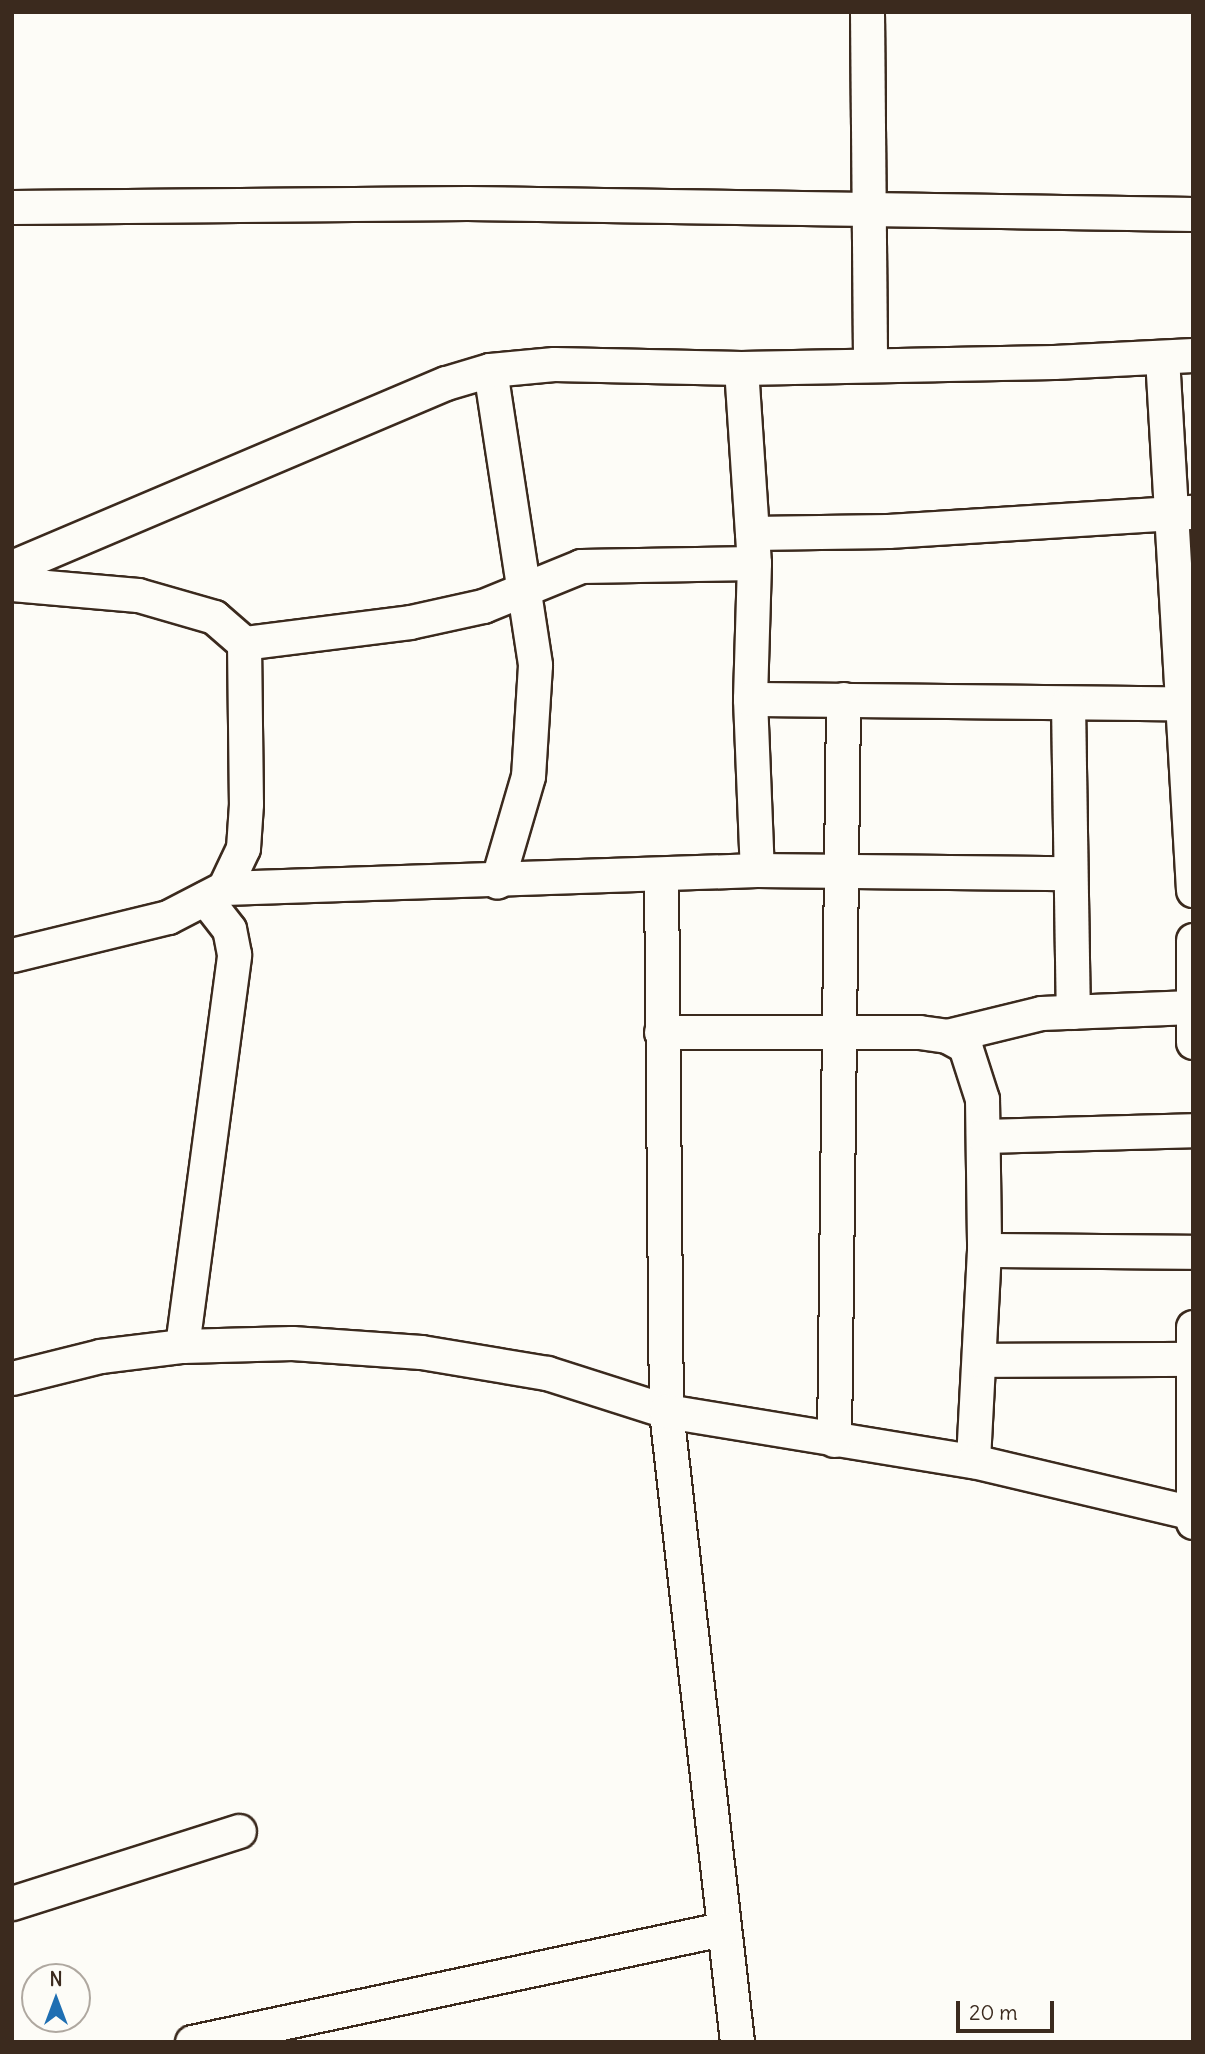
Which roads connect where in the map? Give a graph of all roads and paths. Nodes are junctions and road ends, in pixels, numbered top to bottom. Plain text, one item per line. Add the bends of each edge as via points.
1 (867, 12) edge
2 (12, 207) edge
3 (870, 209) junction
4 (1193, 214) edge
5 (1178, 356) edge
6 (870, 365) junction
7 (741, 368) junction
8 (490, 370) junction
9 (1182, 513) edge
10 (753, 548) junction
11 (12, 567) edge
12 (12, 584) edge
13 (524, 587) junction
14 (243, 643) junction
15 (750, 699) junction
16 (843, 699) junction
17 (1068, 703) junction
18 (1189, 704) edge
19 (757, 870) junction
20 (840, 871) junction
21 (1069, 873) junction
22 (662, 875) junction
23 (497, 882) junction
24 (1193, 890) edge
25 (215, 893) junction
26 (1193, 940) edge
27 (12, 955) edge
28 (1192, 1007) edge
29 (1073, 1012) junction
30 (837, 1029) junction
31 (661, 1032) junction
32 (1193, 1033) edge
33 (947, 1036) junction
34 (1193, 1042) edge
35 (1193, 1130) edge
36 (983, 1136) junction
37 (984, 1250) junction
38 (1193, 1252) edge
39 (1193, 1327) edge
40 (182, 1346) junction
41 (1193, 1359) edge
42 (979, 1360) junction
43 (12, 1378) edge
44 (666, 1411) junction
45 (834, 1440) junction
46 (973, 1461) junction
47 (1192, 1516) edge
48 (239, 1831) dead end
49 (12, 1903) edge
50 (722, 1928) junction
51 (192, 2042) edge
52 (737, 2042) edge

1 - 3 street
2 - 3 street via 467,203
3 - 4 street
3 - 6 street
5 - 6 street
5 - 9 street
6 - 7 street
7 - 8 street via 554,364
7 - 10 street
8 - 11 street via 446,383
8 - 13 street
9 - 10 street via 901,531
9 - 18 street
10 - 13 street via 581,566
10 - 15 street
12 - 14 street via 138,596 214,617
13 - 14 street via 483,606 410,622
13 - 23 street via 535,665 535,716 528,776
14 - 25 street via 244,837
15 - 16 street
15 - 19 street
16 - 17 street
16 - 20 street
17 - 18 street
17 - 21 street
18 - 24 street
19 - 20 street
19 - 22 street
20 - 21 street
20 - 30 street
21 - 29 street
22 - 23 street
22 - 31 street
23 - 25 street
25 - 27 street via 168,917
25 - 40 street via 234,954
26 - 28 street
28 - 29 street
28 - 32 street
29 - 33 street via 1005,1019
30 - 31 street
30 - 33 street
30 - 45 street
31 - 44 street
32 - 34 street
33 - 36 street via 965,1046 974,1065
35 - 36 street
36 - 37 street
37 - 38 street
37 - 42 street
39 - 41 street
40 - 43 street via 100,1356
40 - 44 street via 292,1343 421,1352 547,1373
41 - 42 street
41 - 47 street
42 - 46 street
44 - 45 street
44 - 50 street
45 - 46 street
46 - 47 street
48 - 49 street
50 - 51 street
50 - 52 street

